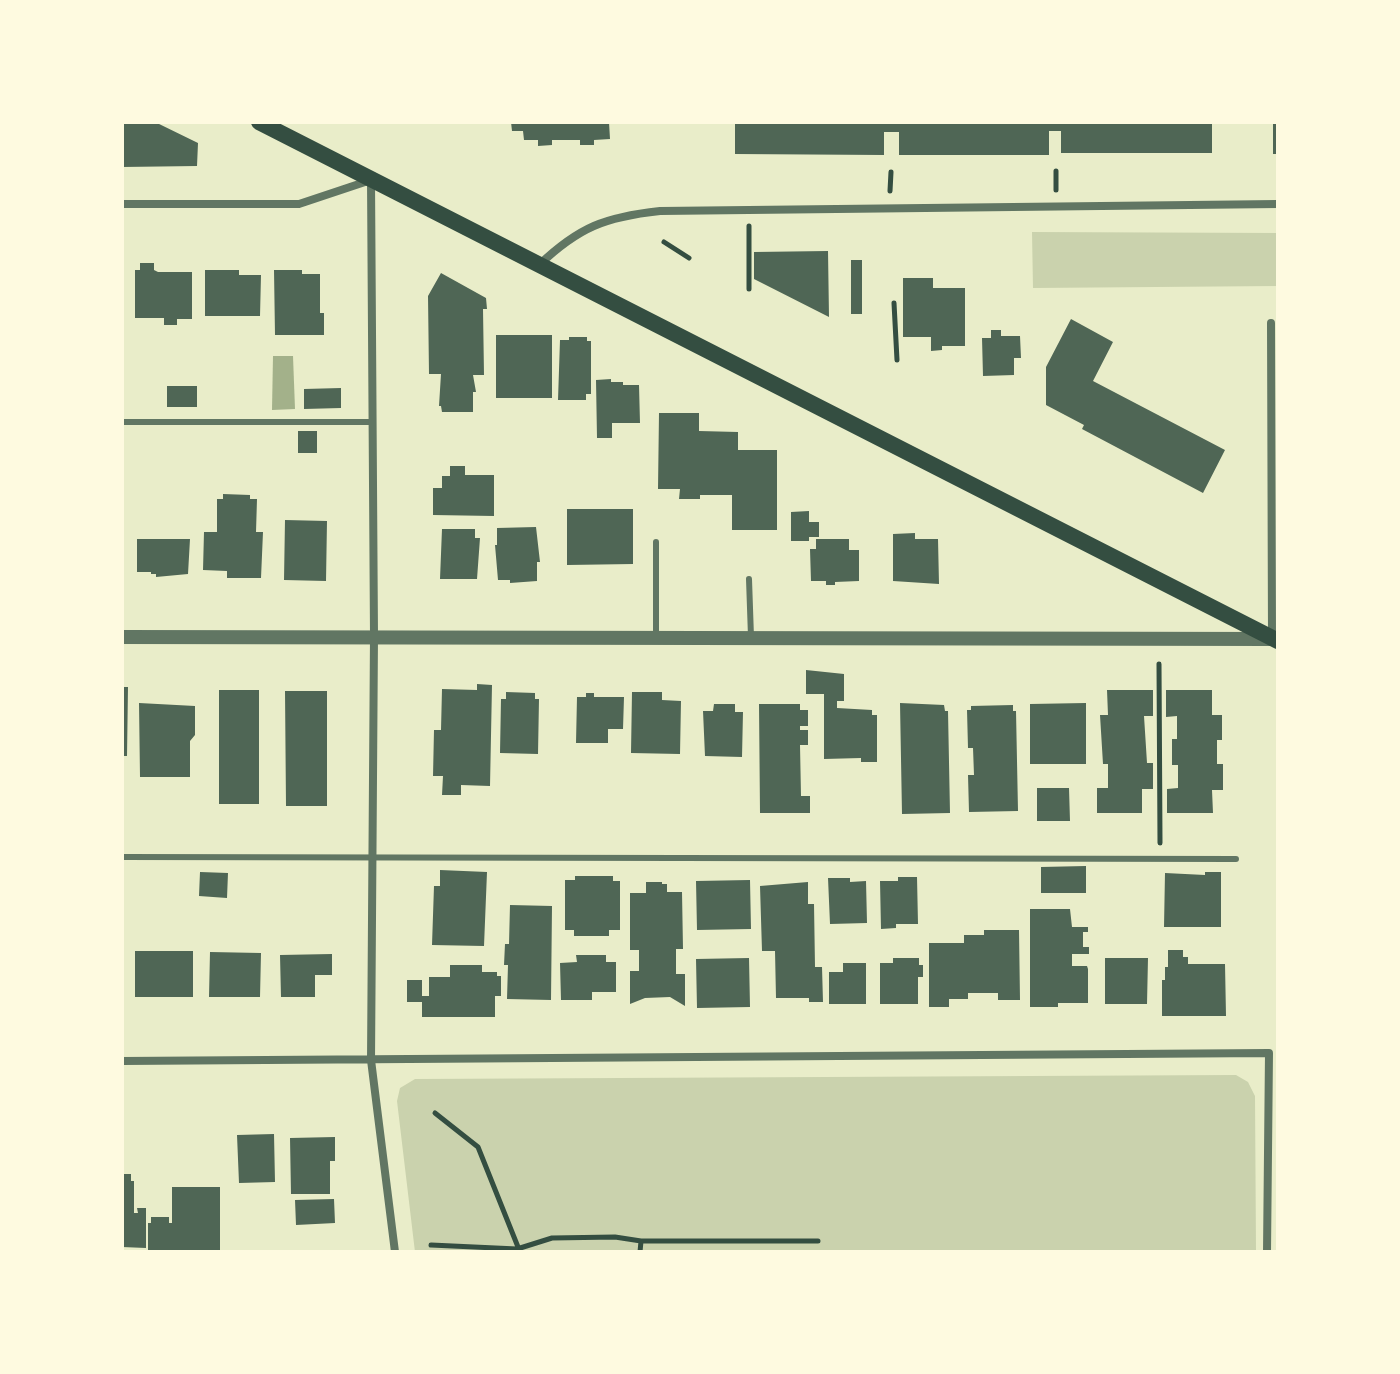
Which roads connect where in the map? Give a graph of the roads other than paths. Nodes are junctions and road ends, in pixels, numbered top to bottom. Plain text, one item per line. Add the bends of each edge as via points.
1 (259, 122) edge
2 (371, 180) junction
3 (122, 204) edge
4 (1278, 204) edge
5 (539, 265) junction
6 (1271, 323) dead end
7 (1275, 415) edge
8 (122, 422) edge
9 (372, 422) junction
10 (656, 542) dead end
11 (749, 579) dead end
12 (374, 636) junction
13 (122, 637) edge
14 (656, 637) junction
15 (751, 637) junction
16 (1275, 640) edge
17 (371, 856) junction
18 (122, 857) edge
19 (1236, 859) dead end
20 (371, 1060) junction
21 (122, 1061) edge
22 (395, 1252) edge
23 (1267, 1252) edge

1 - 2 main road
2 - 3 street via 299,204
2 - 5 main road
2 - 9 street
4 - 5 street via 660,211 617,215 580,232
5 - 16 main road
6 - 7 street
7 - 16 street
8 - 9 lane
9 - 12 street
10 - 14 lane
11 - 15 lane
12 - 13 street
12 - 14 street
12 - 17 street
14 - 15 street
15 - 16 street
17 - 18 lane
17 - 19 lane
17 - 20 street
20 - 21 street
20 - 22 street
20 - 23 street via 1269,1053

